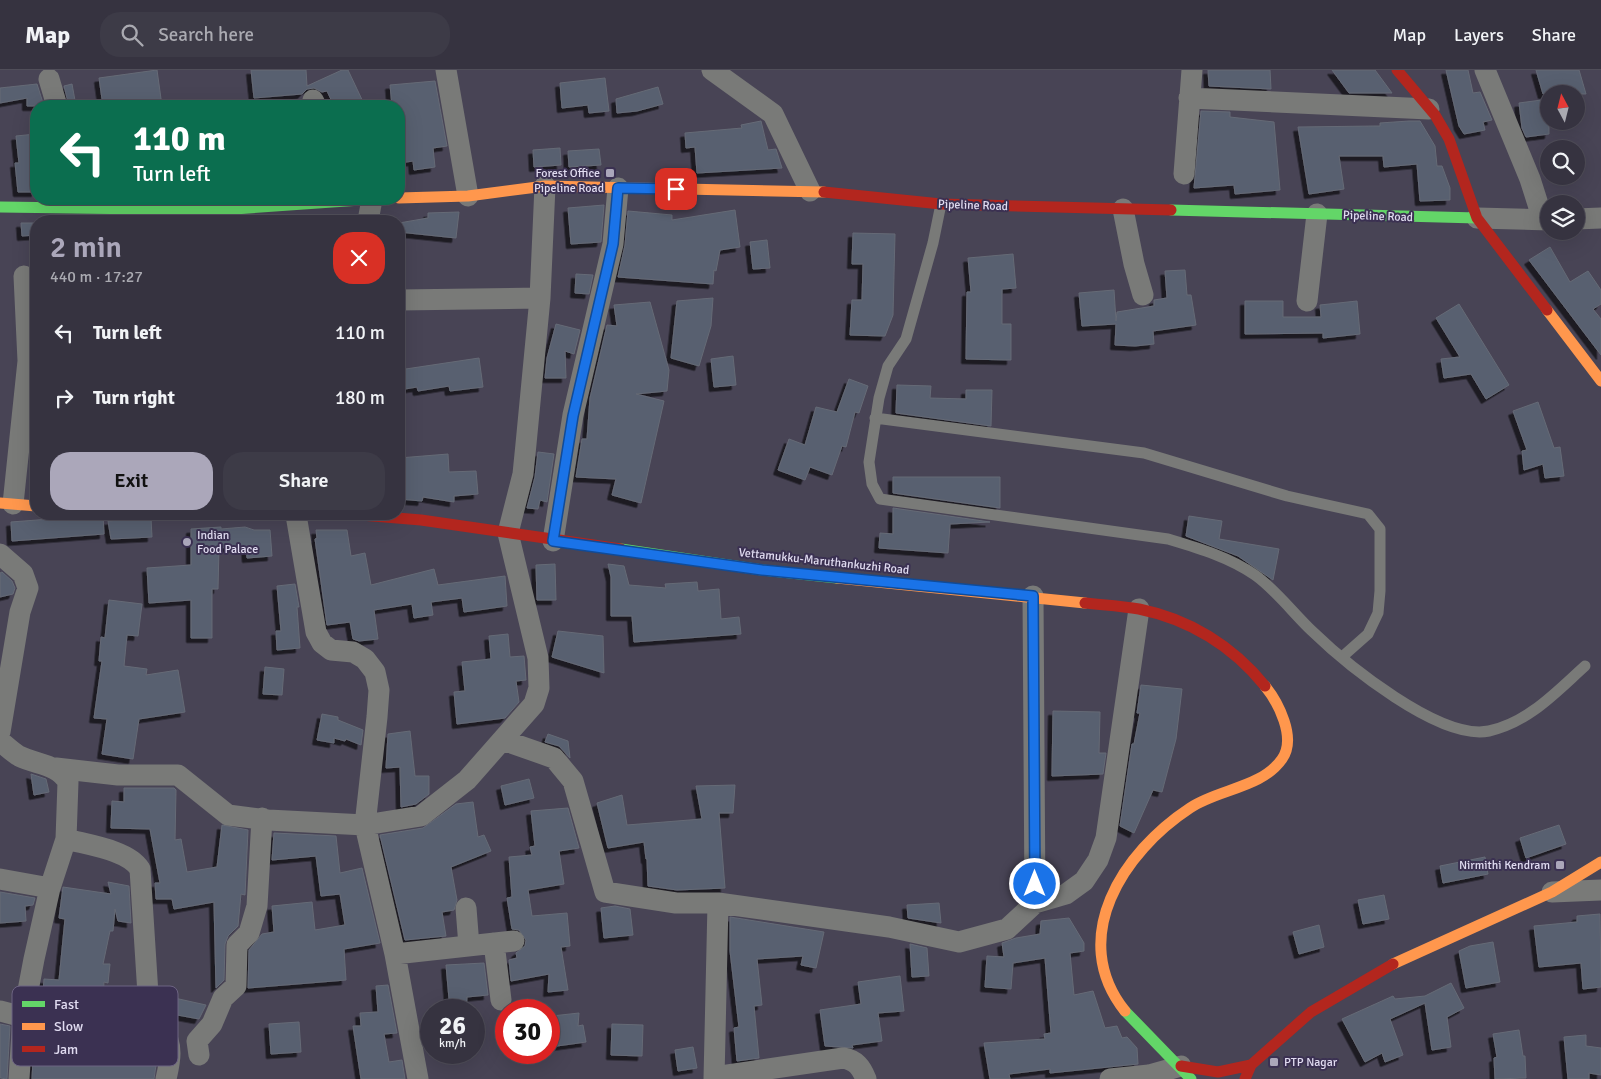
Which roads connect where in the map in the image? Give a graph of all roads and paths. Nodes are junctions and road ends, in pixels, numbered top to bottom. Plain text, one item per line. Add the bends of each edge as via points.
1 (446, 70) edge
2 (712, 70) edge
3 (1192, 70) edge
4 (1397, 70) edge
5 (1485, 70) edge
6 (50, 79) dead end
7 (1189, 98) junction
8 (55, 100) edge
9 (1429, 109) junction
10 (1184, 174) dead end
11 (545, 186) junction
12 (618, 188) junction
13 (810, 191) junction
14 (468, 196) junction
15 (405, 198) edge
16 (941, 204) junction
17 (55, 205) edge
18 (105, 205) edge
19 (285, 205) edge
20 (1540, 205) edge
21 (0, 207) edge
22 (1123, 209) junction
23 (1317, 214) junction
24 (1476, 218) junction
25 (1601, 218) edge
26 (1585, 219) edge
27 (1540, 220) edge
28 (24, 276) dead end
29 (1143, 295) dead end
30 (540, 298) junction
31 (405, 300) edge
32 (1308, 300) dead end
33 (1601, 381) edge
34 (875, 418) junction
35 (7, 503) edge
36 (30, 505) edge
37 (405, 519) edge
38 (297, 520) edge
39 (508, 533) junction
40 (553, 541) junction
41 (0, 554) edge
42 (1033, 596) junction
43 (1139, 608) junction
44 (1342, 657) junction
45 (1585, 666) dead end
46 (0, 732) edge
47 (503, 740) junction
48 (0, 741) edge
49 (56, 768) junction
50 (262, 818) junction
51 (364, 826) junction
52 (66, 838) junction
53 (1601, 862) edge
54 (0, 879) edge
55 (50, 888) junction
56 (1601, 890) edge
57 (1552, 892) junction
58 (718, 903) junction
59 (1035, 903) junction
60 (466, 908) dead end
61 (469, 946) junction
62 (395, 954) junction
63 (29, 986) edge
64 (147, 986) edge
65 (501, 999) edge
66 (198, 1055) dead end
67 (1251, 1065) junction
68 (20, 1066) edge
69 (168, 1066) edge
70 (1186, 1073) edge
71 (714, 1078) edge
72 (19, 1079) edge
73 (166, 1079) edge
74 (418, 1079) edge
75 (866, 1079) edge
76 (1110, 1079) edge
77 (1245, 1079) edge

1 - 14 street
2 - 13 street via 773,114
3 - 7 street
4 - 9 main road
5 - 20 street
6 - 8 street
7 - 9 street
7 - 10 street
9 - 24 main road via 1449,139
11 - 12 main road, Pipeline Road
11 - 14 main road, Pipeline Road
11 - 30 street
12 - 13 main road, Pipeline Road
12 - 40 street via 613,244 573,416
13 - 16 main road, Pipeline Road
14 - 15 main road, Pipeline Road
16 - 22 main road, Pipeline Road
16 - 34 lane via 906,339 888,366
17 - 21 main road
18 - 19 main road via 220,210
22 - 23 main road, Pipeline Road
22 - 29 street
23 - 24 main road, Pipeline Road
23 - 32 street
24 - 27 street, Pipeline Road
24 - 33 main road
25 - 26 street
28 - 35 street via 28,361
30 - 31 street
30 - 39 street via 522,474
34 - 44 lane via 869,462 872,484 880,499 1168,539 1203,549 1255,576
34 - 44 lane via 1144,453 1287,496 1368,514 1380,529 1378,613 1368,634
35 - 36 main road
37 - 39 main road, Vettamukku-Maruthankuzhi Road
38 - 51 street via 316,632 331,650 353,652 365,659 375,672 379,690
39 - 40 main road, Vettamukku-Maruthankuzhi Road
39 - 47 street via 538,658 539,688 534,704
40 - 42 main road, Vettamukku-Maruthankuzhi Road via 762,570
41 - 46 street via 23,574 28,588 20,612
42 - 43 main road, Vettamukku-Maruthankuzhi Road
42 - 59 street
43 - 59 street via 1106,838 1098,860 1084,881 1066,894
43 - 70 main road, Vettamukku-Maruthankuzhi Road via 1190,625 1248,666 1270,693 1289,735 1284,758 1260,779 1211,796 1178,816 1133,860 1110,895 1101,929 1099,957 1105,984 1125,1011
44 - 45 lane via 1419,712 1440,724 1461,730 1488,731 1533,713
47 - 51 street via 467,780 422,816
47 - 58 street via 554,758 573,781 605,892 676,903
48 - 49 street via 18,755
49 - 50 street via 118,775 178,775 228,815
49 - 52 street via 68,782
50 - 51 street
50 - 66 street via 257,906 250,933 237,944 236,986 223,998 212,1024 196,1041
51 - 62 street
52 - 55 street
52 - 64 street via 124,855 135,860 140,869
53 - 57 main road
54 - 55 street
55 - 63 street
56 - 57 street
57 - 67 main road via 1381,970 1311,1012
58 - 59 street via 889,926 959,942 1007,929
58 - 71 street
60 - 61 street
61 - 62 street
61 - 65 street via 504,942
62 - 74 street
67 - 70 main road via 1218,1072
67 - 77 main road
68 - 72 street
69 - 73 street
70 - 76 street
71 - 75 street via 843,1058 858,1064

